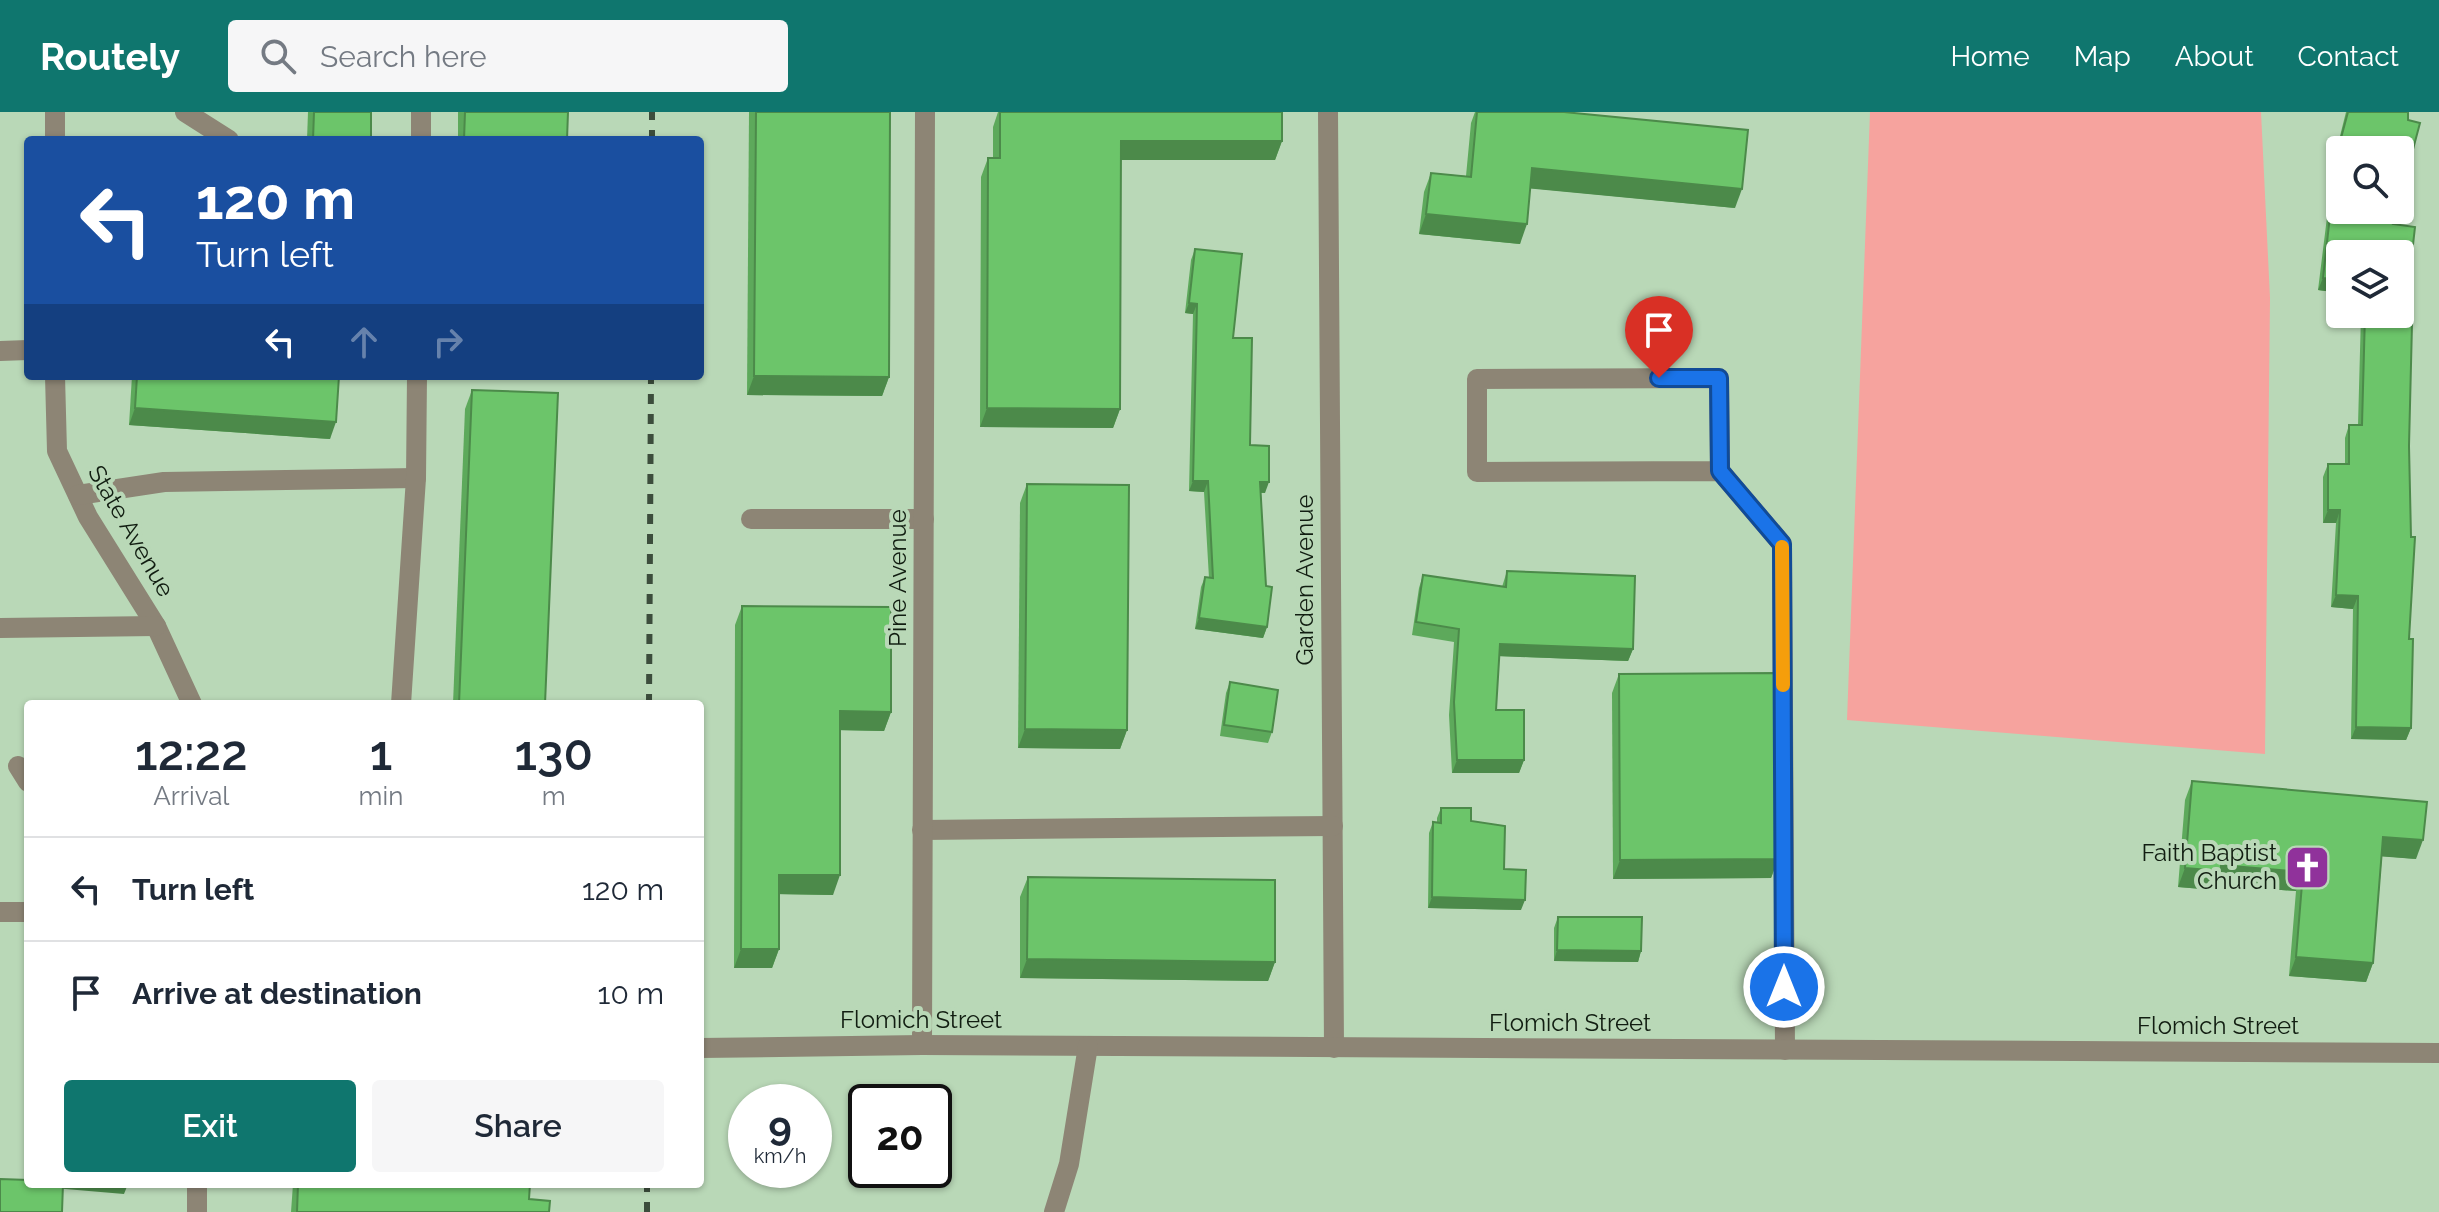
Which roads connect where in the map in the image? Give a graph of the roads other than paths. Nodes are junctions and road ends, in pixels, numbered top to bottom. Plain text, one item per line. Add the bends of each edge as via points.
1 (55, 112) edge
2 (185, 112) edge
3 (421, 112) edge
4 (925, 112) edge
5 (1328, 112) edge
6 (55, 136) edge
7 (223, 136) edge
8 (421, 136) edge
9 (24, 350) edge
10 (0, 351) edge
11 (55, 380) edge
12 (417, 380) edge
13 (1720, 471) junction
14 (416, 478) junction
15 (78, 495) junction
16 (751, 519) dead end
17 (924, 519) junction
18 (156, 626) junction
19 (0, 628) edge
20 (190, 700) edge
21 (401, 700) edge
22 (1333, 826) junction
23 (922, 830) junction
24 (0, 912) edge
25 (24, 912) edge
26 (922, 1045) junction
27 (1088, 1046) junction
28 (704, 1048) edge
29 (1334, 1048) junction
30 (1785, 1050) junction
31 (2439, 1053) edge
32 (197, 1188) edge
33 (197, 1212) edge
34 (1054, 1212) edge

1 - 6 street
2 - 7 street
3 - 8 street
4 - 17 street, Pine Avenue
5 - 22 street, Garden Avenue
9 - 10 street
11 - 15 street, State Avenue via 57,451
12 - 14 street
13 - 13 street via 1477,472 1477,379 1719,378
13 - 30 street via 1782,544
14 - 15 street via 164,482
14 - 21 street
15 - 18 street, State Avenue
16 - 17 street
17 - 23 street, Pine Avenue
18 - 19 street
18 - 20 street, State Avenue
22 - 23 street
22 - 29 street, Garden Avenue
23 - 26 street, Pine Avenue
24 - 25 street
26 - 27 street, Flomich Street
26 - 28 street, Flomich Street
27 - 29 street, Flomich Street
27 - 34 street via 1069,1164
29 - 30 street, Flomich Street
30 - 31 street, Flomich Street
32 - 33 street

